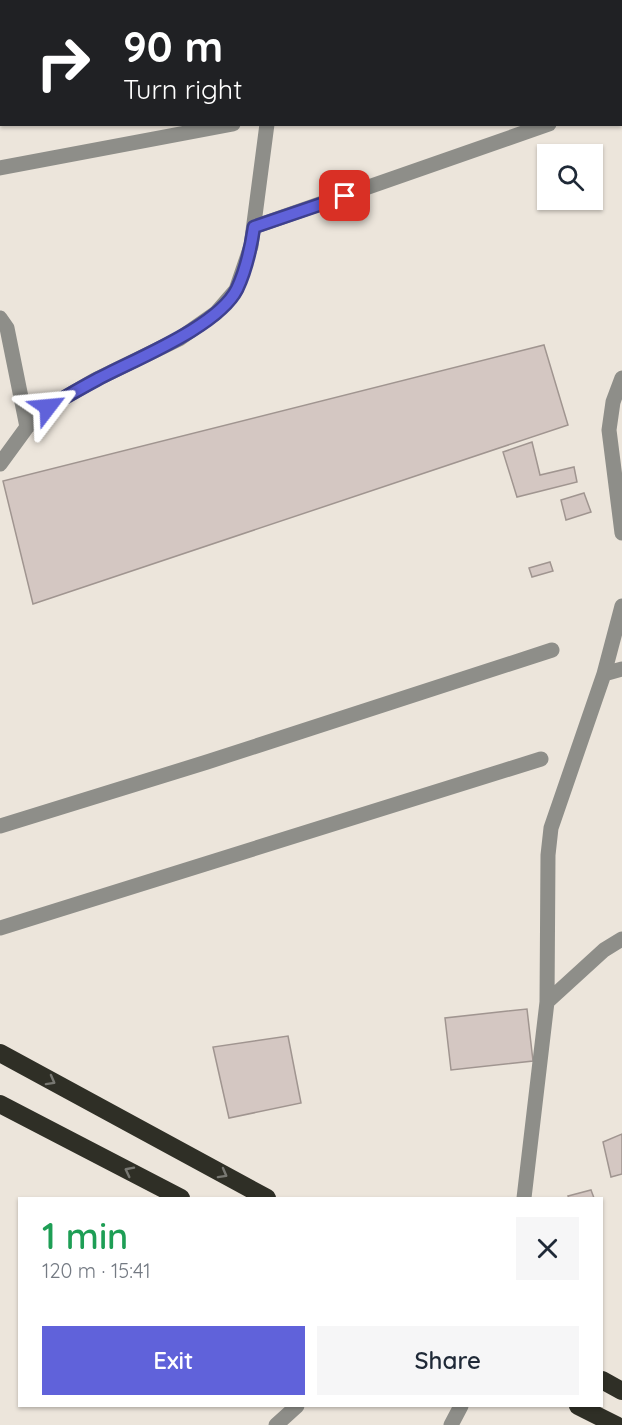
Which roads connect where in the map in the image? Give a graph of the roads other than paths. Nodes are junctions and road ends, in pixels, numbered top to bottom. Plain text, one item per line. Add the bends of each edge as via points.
1 (222, 126) edge
2 (267, 126) edge
3 (543, 126) edge
4 (0, 168) edge
5 (254, 227) junction
6 (0, 318) edge
7 (622, 378) edge
8 (27, 427) junction
9 (0, 464) edge
10 (622, 533) edge
11 (622, 606) edge
12 (552, 650) dead end
13 (622, 669) edge
14 (604, 674) junction
15 (541, 759) dead end
16 (0, 826) edge
17 (0, 928) edge
18 (622, 939) edge
19 (547, 1002) junction
20 (0, 1053) edge
21 (0, 1104) edge
22 (179, 1197) edge
23 (265, 1197) edge
24 (524, 1197) edge
25 (603, 1381) edge
26 (622, 1391) edge
27 (296, 1407) edge
28 (460, 1407) edge
29 (580, 1407) edge
30 (276, 1425) edge
31 (451, 1425) edge
32 (616, 1425) edge

1 - 4 street
2 - 5 street
3 - 5 street
5 - 8 street via 236,290 216,313 179,339 48,407
6 - 8 street via 7,328
7 - 10 street via 609,430
8 - 9 street
11 - 14 street
12 - 16 street
13 - 14 street
14 - 19 street via 551,828
15 - 17 street
18 - 19 street via 604,950
19 - 24 street
20 -> 23 highway
22 -> 21 highway
25 - 26 highway
27 - 30 street
28 - 31 street
29 - 32 highway

